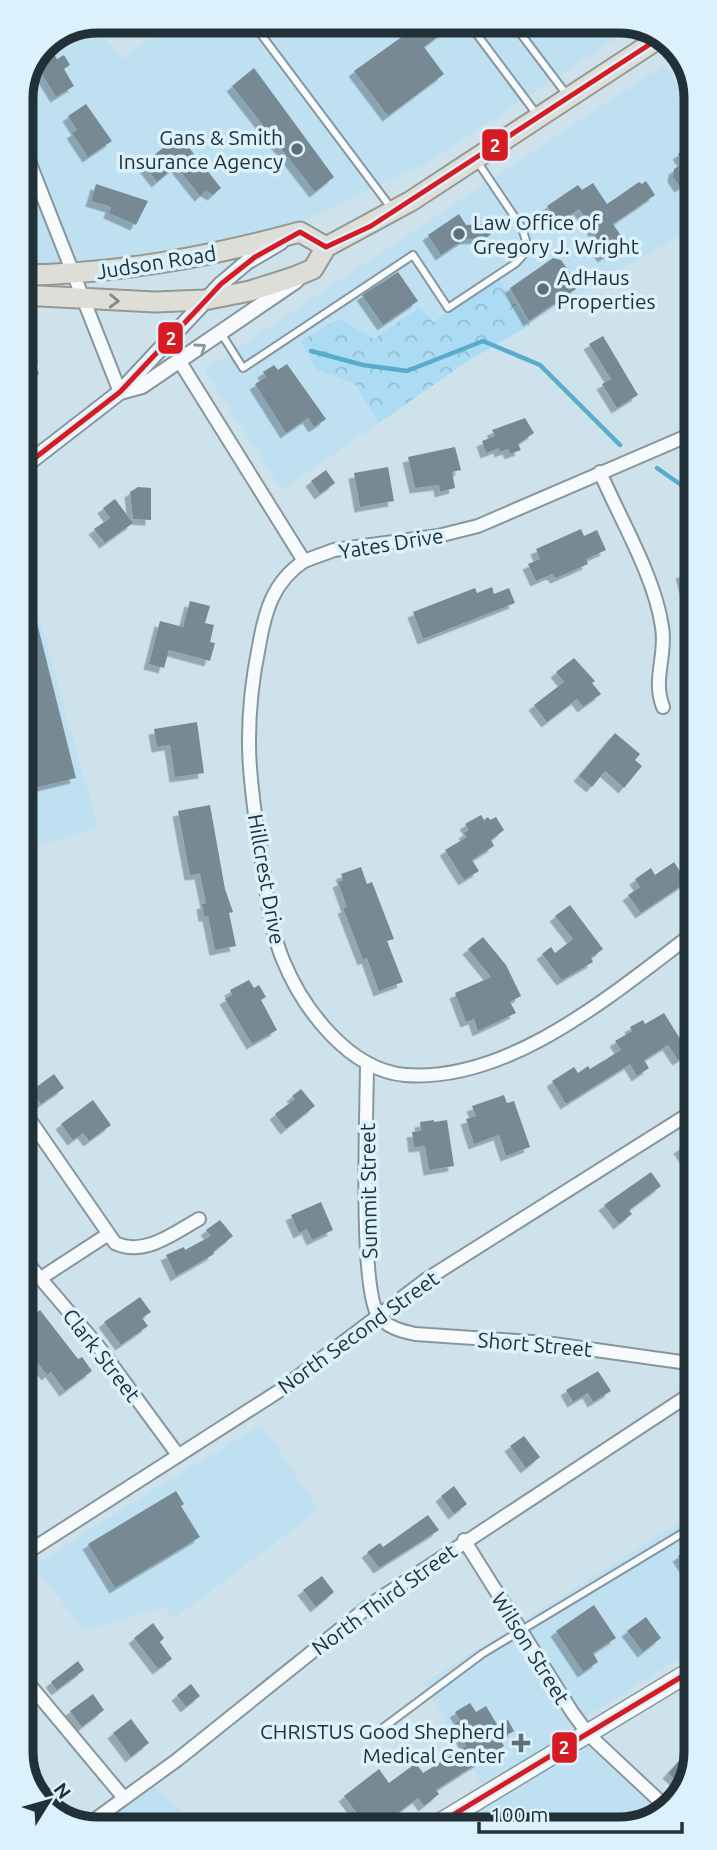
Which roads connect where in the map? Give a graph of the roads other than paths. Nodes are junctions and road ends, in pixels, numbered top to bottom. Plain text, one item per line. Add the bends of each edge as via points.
1 (260, 33) edge
2 (476, 33) edge
3 (520, 33) edge
4 (652, 43) edge
5 (569, 98) junction
6 (540, 118) junction
7 (475, 160) junction
8 (33, 171) edge
9 (394, 212) junction
10 (300, 232) junction
11 (326, 247) junction
12 (313, 269) junction
13 (74, 274) junction
14 (33, 275) edge
15 (33, 296) edge
16 (83, 300) junction
17 (204, 300) junction
18 (221, 334) junction
19 (180, 362) junction
20 (120, 391) junction
21 (684, 437) edge
22 (33, 459) edge
23 (600, 472) junction
24 (304, 561) junction
25 (663, 707) dead end
26 (684, 940) edge
27 (367, 1063) junction
28 (684, 1117) edge
29 (33, 1125) edge
30 (199, 1219) dead end
31 (107, 1236) junction
32 (33, 1269) edge
33 (41, 1278) junction
34 (379, 1317) junction
35 (684, 1362) edge
36 (684, 1398) edge
37 (178, 1455) junction
38 (684, 1532) edge
39 (464, 1540) junction
40 (33, 1549) edge
41 (519, 1630) junction
42 (684, 1676) edge
43 (33, 1689) edge
44 (376, 1733) dead end
45 (589, 1735) junction
46 (124, 1798) junction
47 (660, 1802) edge
48 (98, 1817) edge
49 (448, 1817) edge

1 - 9 lane
2 - 6 lane
3 - 5 lane
4 - 5 main road
5 - 6 main road
6 - 7 main road
7 - 9 main road
7 - 18 lane via 525,236 524,254 516,263 448,308 413,255 243,368
8 - 13 street
9 - 11 main road
10 - 11 main road
10 - 13 main road, Judson Road via 207,256
10 - 17 street via 255,257
11 - 12 main road
12 - 17 main road, Judson Road via 272,285
12 - 18 street
13 - 14 main road, Judson Road
13 - 16 street
15 - 16 main road, Judson Road
16 -> 17 main road, Judson Road
16 - 20 street
17 - 20 street
19 -> 18 street
19 - 20 street via 142,386
19 - 24 street
20 - 22 street
21 - 23 street, Yates Drive
23 - 24 street, Yates Drive via 478,526 438,537 345,548
23 - 25 street via 657,604 664,640 657,687
24 - 27 street, Hillcrest Drive via 278,584 261,631 248,706 249,779 270,913 283,960 329,1031
26 - 27 street, Hillcrest Drive via 579,1017 494,1059 421,1075 393,1073
27 - 34 street, Summit Street via 366,1214 372,1301
28 - 34 street, North Second Street via 427,1279
29 - 31 street
30 - 31 street via 143,1247 126,1247
31 - 33 street
32 - 33 street, Clark Street
33 - 37 street, Clark Street
34 - 35 street, Short Street via 394,1328 415,1334 546,1343
34 - 37 street, North Second Street via 279,1391
36 - 39 street, North Third Street
37 - 40 street, North Second Street
38 - 41 lane
39 - 41 street, Wilson Street
39 - 46 street, North Third Street via 373,1602
41 - 44 lane
41 - 45 street, Wilson Street
42 - 45 main road
43 - 46 street
45 - 47 street, Wilson Street
45 - 49 main road
46 - 48 street, North Third Street

